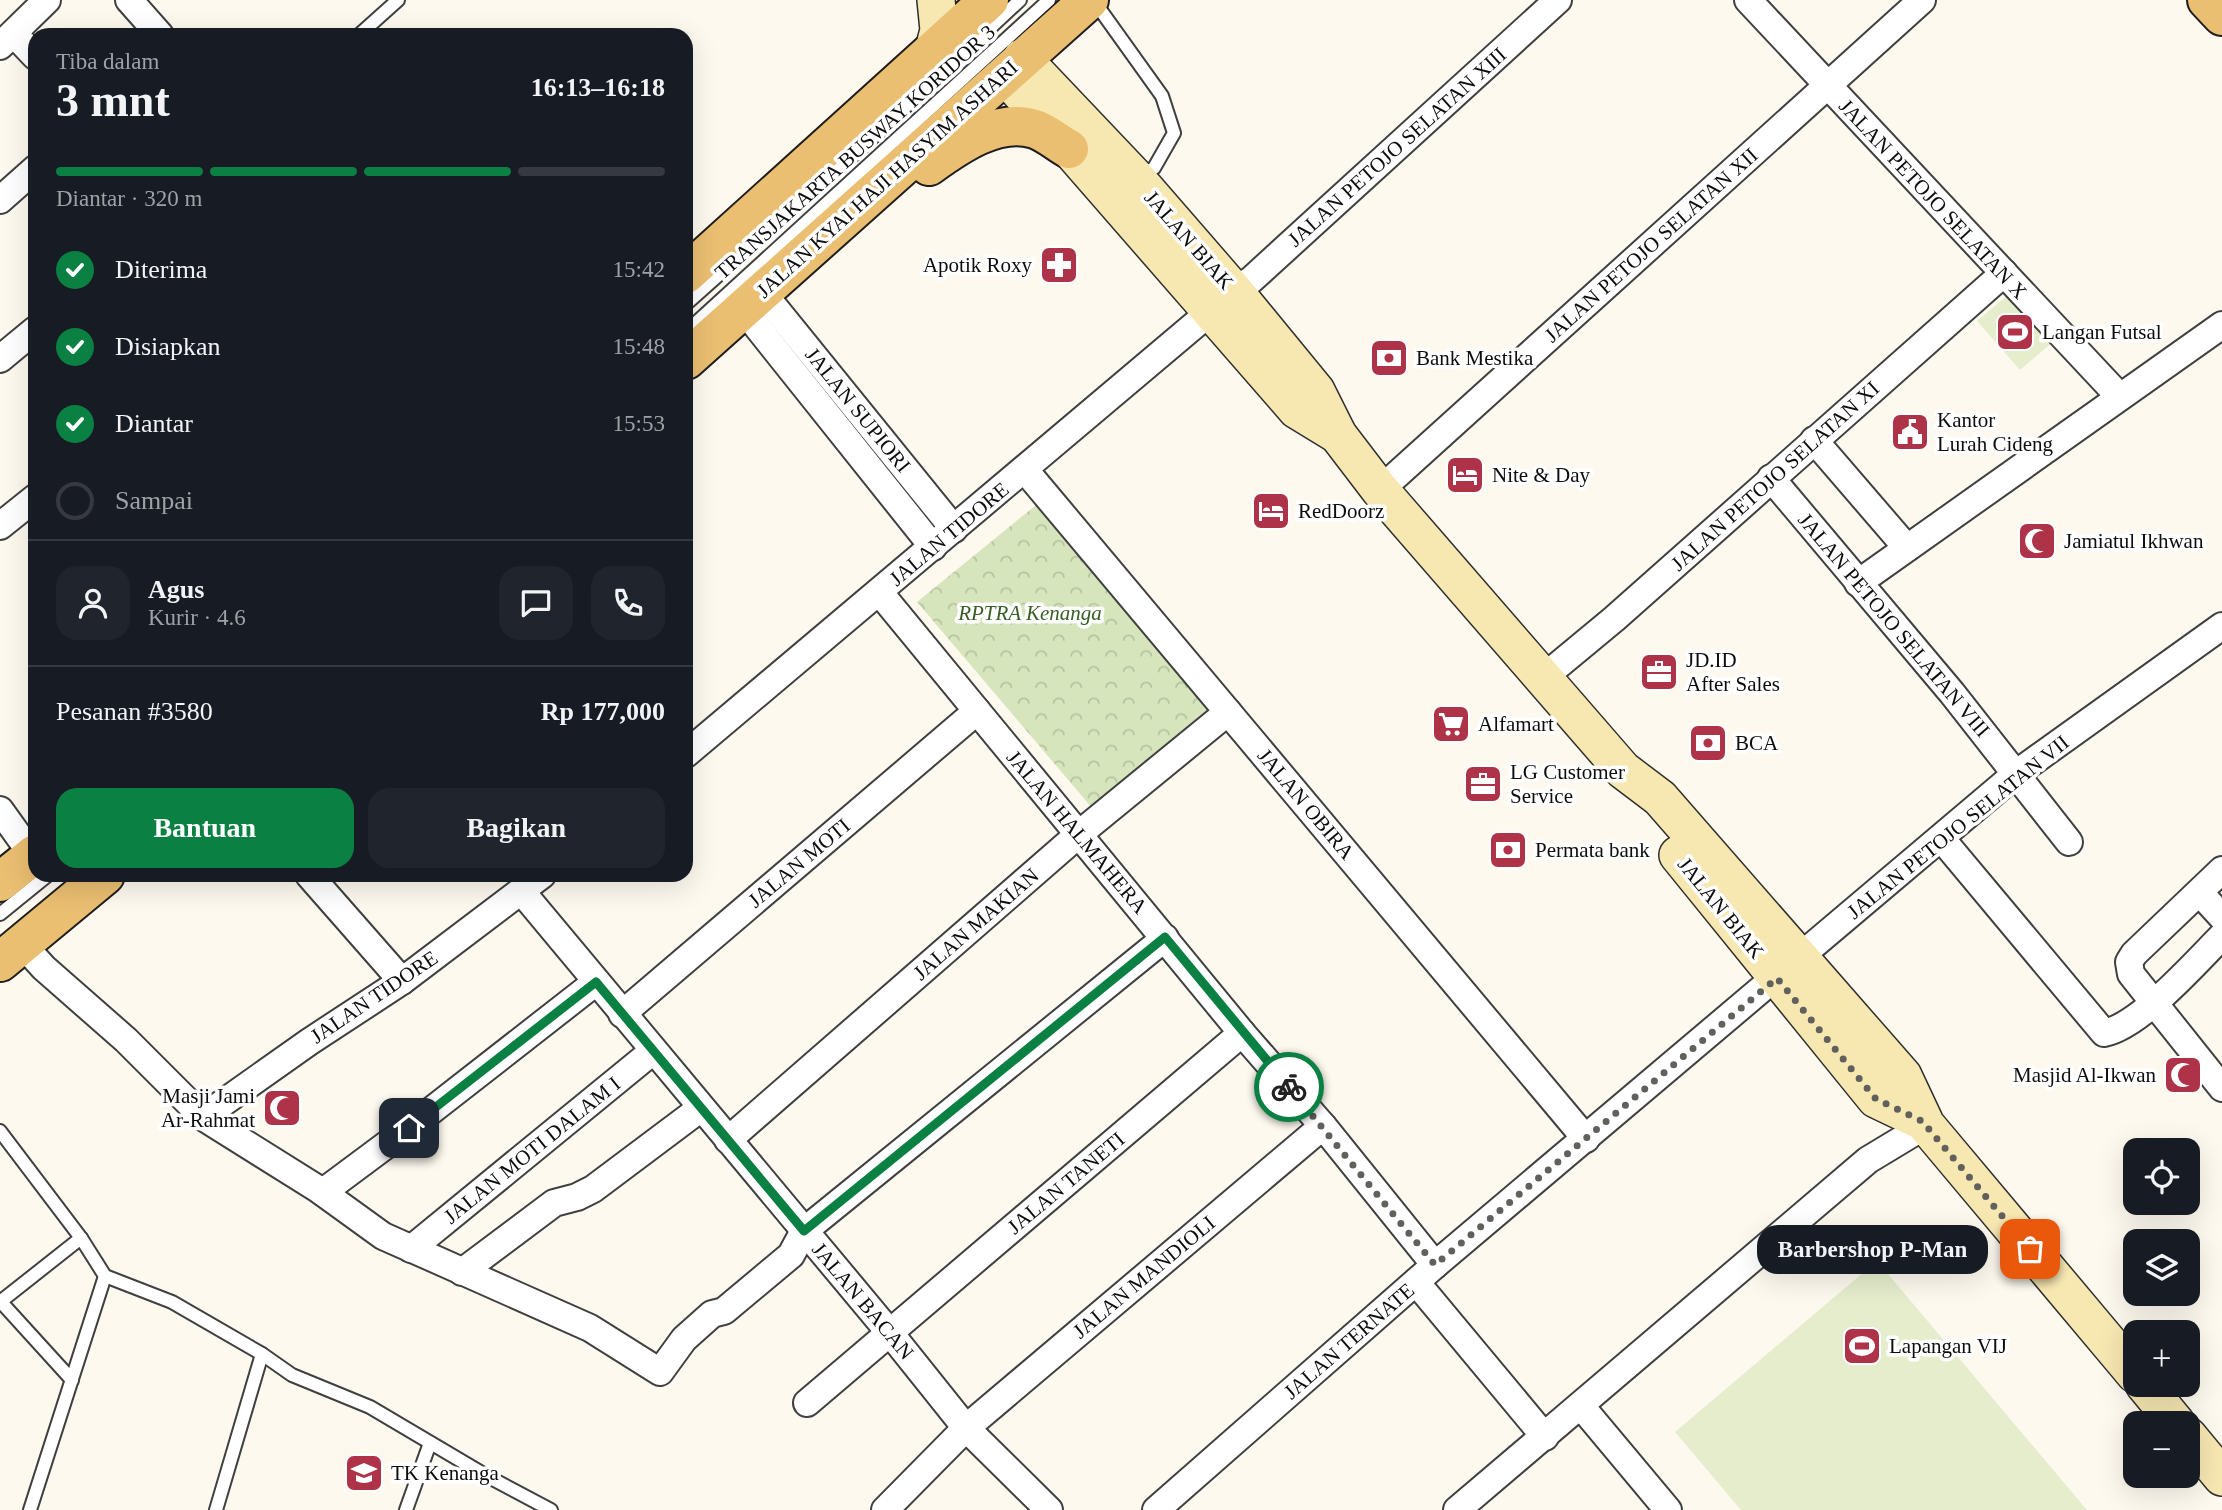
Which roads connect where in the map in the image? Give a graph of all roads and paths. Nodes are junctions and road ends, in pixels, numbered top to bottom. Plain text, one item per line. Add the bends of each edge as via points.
1 (47, 0) edge
2 (130, 0) edge
3 (398, 0) edge
4 (936, 0) edge
5 (989, 0) edge
6 (1020, 0) edge
7 (1049, 0) edge
8 (1091, 0) edge
9 (1558, 0) edge
10 (1748, 0) edge
11 (1922, 0) edge
12 (2207, 0) edge
13 (2222, 16) edge
14 (154, 28) edge
15 (367, 28) edge
16 (7, 40) edge
17 (934, 50) junction
18 (28, 52) edge
19 (1014, 66) junction
20 (1827, 86) junction
21 (1069, 149) junction
22 (28, 175) edge
23 (1136, 178) junction
24 (0, 200) edge
25 (835, 227) junction
26 (693, 268) edge
27 (2004, 273) junction
28 (693, 298) edge
29 (752, 300) junction
30 (1222, 302) junction
31 (693, 326) edge
32 (2222, 326) edge
33 (28, 336) edge
34 (693, 354) edge
35 (0, 359) edge
36 (2119, 396) junction
37 (1814, 440) junction
38 (1025, 470) junction
39 (1771, 478) junction
40 (1380, 490) junction
41 (28, 504) edge
42 (0, 526) edge
43 (954, 529) junction
44 (933, 547) junction
45 (1907, 548) junction
46 (1858, 583) junction
47 (880, 593) junction
48 (2222, 626) edge
49 (1544, 677) junction
50 (977, 711) junction
51 (1228, 712) junction
52 (693, 748) edge
53 (2017, 773) junction
54 (0, 810) edge
55 (1079, 834) junction
56 (1941, 838) junction
57 (2069, 842) dead end
58 (28, 847) edge
59 (28, 868) edge
60 (2222, 870) edge
61 (28, 877) edge
62 (0, 882) edge
63 (97, 882) edge
64 (315, 882) edge
65 (534, 882) edge
66 (522, 892) junction
67 (2200, 892) junction
68 (0, 914) edge
69 (2222, 917) edge
70 (2222, 936) edge
71 (1165, 937) junction
72 (11, 953) edge
73 (1788, 968) junction
74 (402, 981) junction
75 (596, 982) junction
76 (2155, 1003) junction
77 (622, 1014) junction
78 (1242, 1033) junction
79 (653, 1051) junction
80 (2222, 1088) edge
81 (701, 1108) junction
82 (203, 1117) junction
83 (1924, 1123) junction
84 (1323, 1126) junction
85 (0, 1131) edge
86 (1586, 1139) junction
87 (728, 1140) junction
88 (323, 1192) junction
89 (804, 1231) junction
90 (81, 1238) junction
91 (411, 1249) junction
92 (462, 1272) junction
93 (1426, 1273) junction
94 (104, 1276) junction
95 (0, 1302) edge
96 (890, 1333) junction
97 (262, 1354) junction
98 (2123, 1360) edge
99 (72, 1380) junction
100 (2155, 1397) edge
101 (807, 1403) dead end
102 (1581, 1406) junction
103 (2166, 1411) edge
104 (966, 1428) junction
105 (1545, 1437) junction
106 (430, 1443) junction
107 (2200, 1448) edge
108 (2219, 1468) edge
109 (30, 1510) edge
110 (216, 1510) edge
111 (406, 1510) edge
112 (551, 1510) edge
113 (885, 1510) edge
114 (1049, 1510) edge
115 (1156, 1510) edge
116 (1457, 1510) edge
117 (1668, 1510) edge

1 - 16 street
2 - 14 street
3 - 15 lane
4 - 17 main road via 939,30
5 - 17 main road
6 - 28 lane, TRANSJAKARTA BUSWAY KORIDOR 3
7 - 31 lane, TRANSJAKARTA BUSWAY KORIDOR 3
8 - 19 main road, JALAN KYAI HAJI HASYIM ASHARI
8 - 23 lane via 1162,96 1174,134 1154,168
9 - 30 street, JALAN PETOJO SELATAN XIII
10 - 20 street, JALAN PETOJO SELATAN X
11 - 20 street, JALAN PETOJO SELATAN XII
12 - 13 main road
16 - 18 street
17 - 26 main road
19 - 21 main road, JALAN BIAK
19 - 23 main road, JALAN BIAK
19 - 25 main road, JALAN KYAI HAJI HASYIM ASHARI
20 - 27 street, JALAN PETOJO SELATAN X
20 - 40 street, JALAN PETOJO SELATAN XII
21 - 25 main road via 1036,129 1003,126 939,159
21 - 30 main road, JALAN BIAK
22 - 24 street
23 - 30 main road, JALAN BIAK
25 - 29 main road, JALAN KYAI HAJI HASYIM ASHARI
27 - 36 street, JALAN PETOJO SELATAN X
27 - 37 street, JALAN PETOJO SELATAN XI
29 - 34 main road, JALAN KYAI HAJI HASYIM ASHARI
29 - 43 street, JALAN SUPIORI
29 - 44 street, JALAN SUPIORI
30 - 38 street, JALAN TIDORE
30 - 40 main road, JALAN BIAK via 1297,410 1338,435
32 - 36 street
33 - 35 street
36 - 45 street
37 - 39 street, JALAN PETOJO SELATAN XI
37 - 45 street
38 - 43 street, JALAN TIDORE
38 - 51 street, JALAN OBIRA
39 - 46 street, JALAN PETOJO SELATAN VIII
39 - 49 street, JALAN PETOJO SELATAN XI
40 - 49 main road, JALAN BIAK
41 - 42 street
43 - 44 street, JALAN TIDORE
44 - 47 street, JALAN TIDORE
45 - 46 street
46 - 53 street, JALAN PETOJO SELATAN VIII
47 - 50 street, JALAN HALMAHERA
47 - 52 street, JALAN TIDORE
48 - 53 street, JALAN PETOJO SELATAN VII
49 - 73 main road, JALAN BIAK via 1623,770 1660,798
50 - 55 street, JALAN HALMAHERA
50 - 77 street, JALAN MOTI
51 - 55 street, JALAN MAKIAN
51 - 86 street, JALAN OBIRA
53 - 56 street, JALAN PETOJO SELATAN VII
53 - 57 street, JALAN PETOJO SELATAN VIII
54 - 58 street
55 - 71 street, JALAN HALMAHERA
55 - 87 street, JALAN MAKIAN
56 - 73 street, JALAN PETOJO SELATAN VII
56 - 76 street via 2104,1033
59 - 62 main road
60 - 67 street
61 - 68 lane
63 - 72 main road
64 - 74 street
65 - 66 street, JALAN TIDORE
66 - 74 street, JALAN TIDORE
66 - 75 street, JALAN BACAN
67 - 69 street
67 - 76 street via 2129,962 2132,974
70 - 76 street
71 - 78 street, JALAN HALMAHERA
71 - 89 street
72 - 82 street via 44,968 126,1040
73 - 83 main road, JALAN BIAK via 1903,1076
73 - 86 street, JALAN TERNATE
74 - 82 street, JALAN TIDORE
75 - 77 street, JALAN BACAN
75 - 88 street
76 - 80 street
77 - 79 street, JALAN BACAN
78 - 84 street, JALAN HALMAHERA
78 - 96 street, JALAN TANETI
79 - 81 street, JALAN BACAN
79 - 91 street, JALAN MOTI DALAM I
81 - 87 street, JALAN BACAN
81 - 92 street via 593,1189 554,1203
82 - 88 street
83 - 98 main road, JALAN BIAK
83 - 102 street via 1868,1160
84 - 93 street, JALAN HALMAHERA
84 - 104 street, JALAN MANDIOLI
85 - 90 lane
86 - 93 street, JALAN TERNATE
87 - 89 street, JALAN BACAN
88 - 91 street via 383,1236
89 - 92 street via 791,1255 684,1339 660,1372 590,1328
89 - 96 street, JALAN BACAN
90 - 94 lane
90 - 95 lane
91 - 92 street
93 - 105 street, JALAN HALMAHERA
93 - 115 street, JALAN TERNATE
94 - 97 lane via 172,1302
94 - 99 lane
95 - 99 lane
96 - 101 street, JALAN TANETI
96 - 104 street, JALAN BACAN
97 - 106 lane via 292,1375 370,1407
97 - 110 lane
99 - 109 lane
100 - 103 main road
102 - 105 street
102 - 117 street
104 - 113 street, JALAN MANDIOLI
104 - 114 street, JALAN BACAN
105 - 116 street
106 - 111 lane
106 - 112 lane
107 - 108 main road

